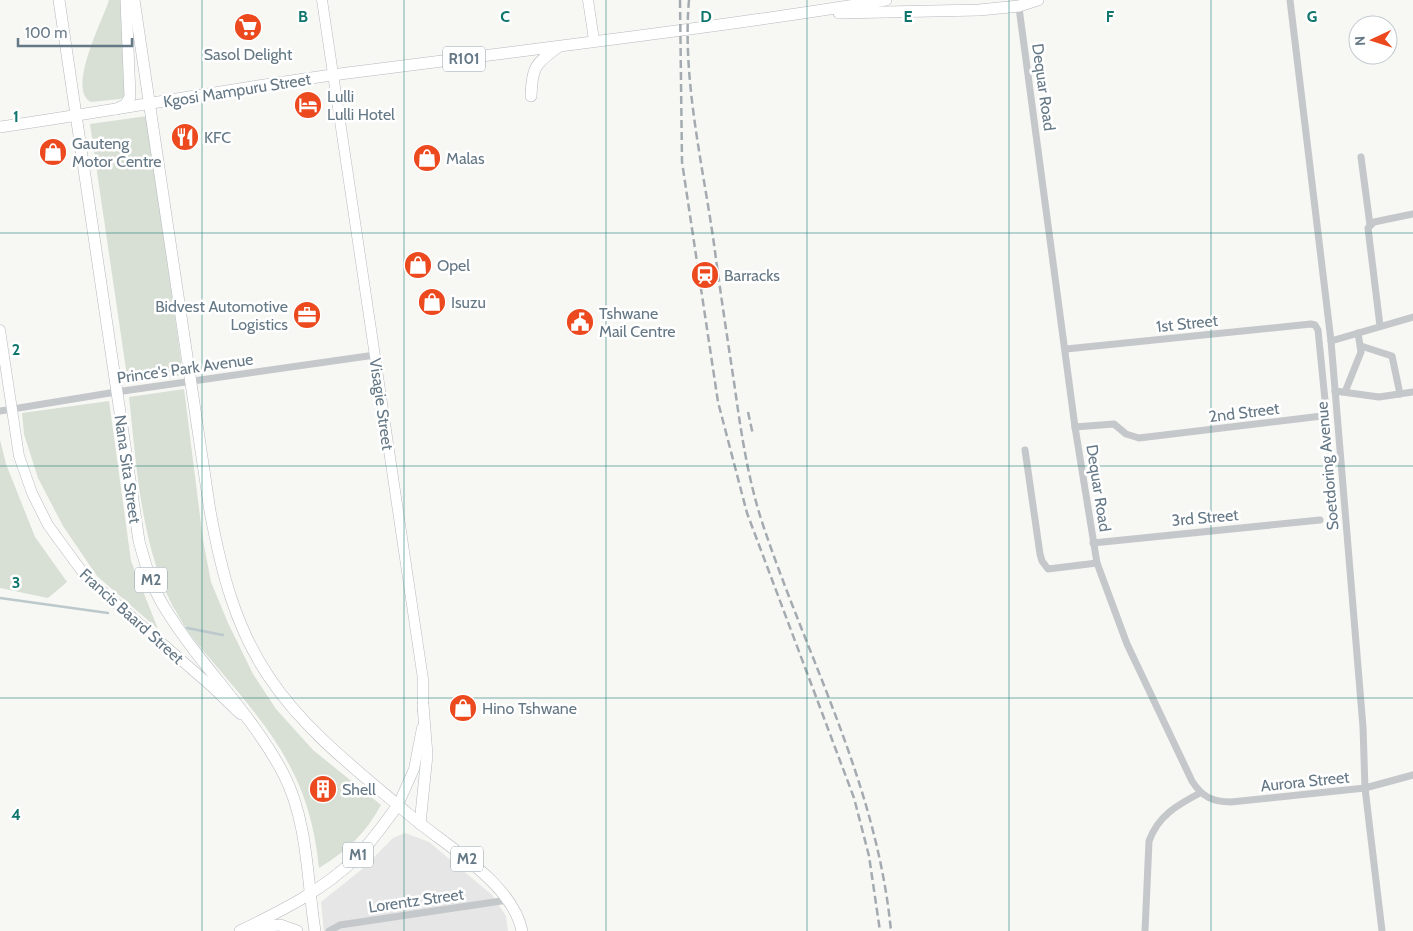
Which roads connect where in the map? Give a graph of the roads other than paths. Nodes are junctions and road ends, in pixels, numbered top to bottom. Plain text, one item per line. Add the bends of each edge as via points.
1 (59, 0) edge
2 (126, 0) edge
3 (134, 0) edge
4 (322, 0) edge
5 (588, 0) edge
6 (886, 0) edge
7 (1038, 0) edge
8 (1290, 0) edge
9 (1019, 3) edge
10 (805, 13) junction
11 (594, 40) junction
12 (559, 46) junction
13 (333, 75) junction
14 (531, 96) dead end
15 (149, 104) junction
16 (115, 110) junction
17 (76, 116) junction
18 (0, 127) edge
19 (1361, 157) dead end
20 (1413, 214) edge
21 (1370, 225) junction
22 (1413, 317) edge
23 (1311, 324) joint
24 (1380, 326) junction
25 (0, 330) edge
26 (1358, 333) junction
27 (1331, 341) junction
28 (1361, 346) junction
29 (1066, 349) junction
30 (375, 356) junction
31 (190, 381) junction
32 (1335, 391) junction
33 (116, 392) junction
34 (1345, 392) junction
35 (1413, 392) edge
36 (1400, 394) junction
37 (11, 410) junction
38 (0, 411) edge
39 (1076, 427) junction
40 (1025, 450) dead end
41 (1320, 520) dead end
42 (1093, 543) junction
43 (1097, 563) junction
44 (424, 705) junction
45 (262, 736) junction
46 (1413, 775) edge
47 (1365, 788) junction
48 (1200, 793) junction
49 (398, 805) junction
50 (420, 824) junction
51 (309, 894) junction
52 (508, 900) junction
53 (240, 931) edge
54 (244, 931) edge
55 (297, 931) edge
56 (315, 931) edge
57 (330, 931) edge
58 (522, 931) edge
59 (1145, 931) edge
60 (1382, 931) edge

1 - 17 main road, Nana Sita Street / M2
2 - 16 main road via 130,96 126,104
3 - 15 main road, M2
4 - 13 street, Visagie Street
5 - 11 street
6 - 10 main road, R101
7 - 9 main road
8 - 27 street, Soetdoring Avenue
9 - 10 main road via 979,10
9 - 29 street, Dequar Road
10 - 11 main road, R101
11 - 12 main road, Kgosi Mampuru Street / R101
12 - 13 main road, Kgosi Mampuru Street / R101
12 - 14 main road via 536,64
13 - 15 main road, Kgosi Mampuru Street / R101
13 - 30 street, Visagie Street
15 - 16 main road, Kgosi Mampuru Street / R101
15 - 31 main road, M2
16 - 17 main road, Kgosi Mampuru Street / R101
17 - 18 main road, Kgosi Mampuru Street / R101
17 - 33 main road, Nana Sita Street / M2
19 - 21 street
20 - 21 street
21 - 24 street via 1368,231
22 - 24 street
23 - 29 street, 1st Street
23 - 39 street, 2nd Street via 1318,330 1326,410 1322,416 1139,438 1126,434 1114,424
24 - 26 street
25 - 37 street, Francis Baard Street
26 - 27 street
26 - 28 street
27 - 32 street, Soetdoring Avenue
28 - 34 street
28 - 36 street via 1392,356
29 - 39 street, Dequar Road
30 - 31 street, Prince's Park Avenue
30 - 44 street, Visagie Street via 423,679
31 - 33 street, Prince's Park Avenue
31 - 49 main road, M2 via 217,548 241,627 269,678 290,704 318,734
32 - 34 street
32 - 47 street, Soetdoring Avenue
33 - 37 street, Prince's Park Avenue
33 - 45 main road, Nana Sita Street / M2 via 138,541 153,584 163,604 205,664
34 - 36 street via 1379,397
35 - 36 street
37 - 38 street, Prince's Park Avenue
37 - 45 street, Francis Baard Street via 19,456 32,493 48,525 73,561 92,583 211,686
39 - 42 street, Dequar Road
40 - 43 street via 1044,566 1048,569
41 - 42 street, 3rd Street
42 - 43 street, Dequar Road
43 - 48 street, Dequar Road via 1127,644
44 - 49 street, Visagie Street via 418,754
44 - 50 main road via 427,755
45 - 51 main road, Nana Sita Street / M2 via 294,796
46 - 47 street, Aurora Street
47 - 48 street, Aurora Street via 1231,802 1216,801
47 - 60 street, Soetdoring Avenue
48 - 59 street via 1176,806 1159,821 1149,842
49 - 50 main road, M2
49 - 51 main road, M1 via 357,856
50 - 52 main road, M2 via 460,853
51 - 53 main road, M1
51 - 56 main road, M2
52 - 57 street, Lorentz Street via 340,925
52 - 58 main road, M2 via 518,915
54 - 55 main road via 275,924

